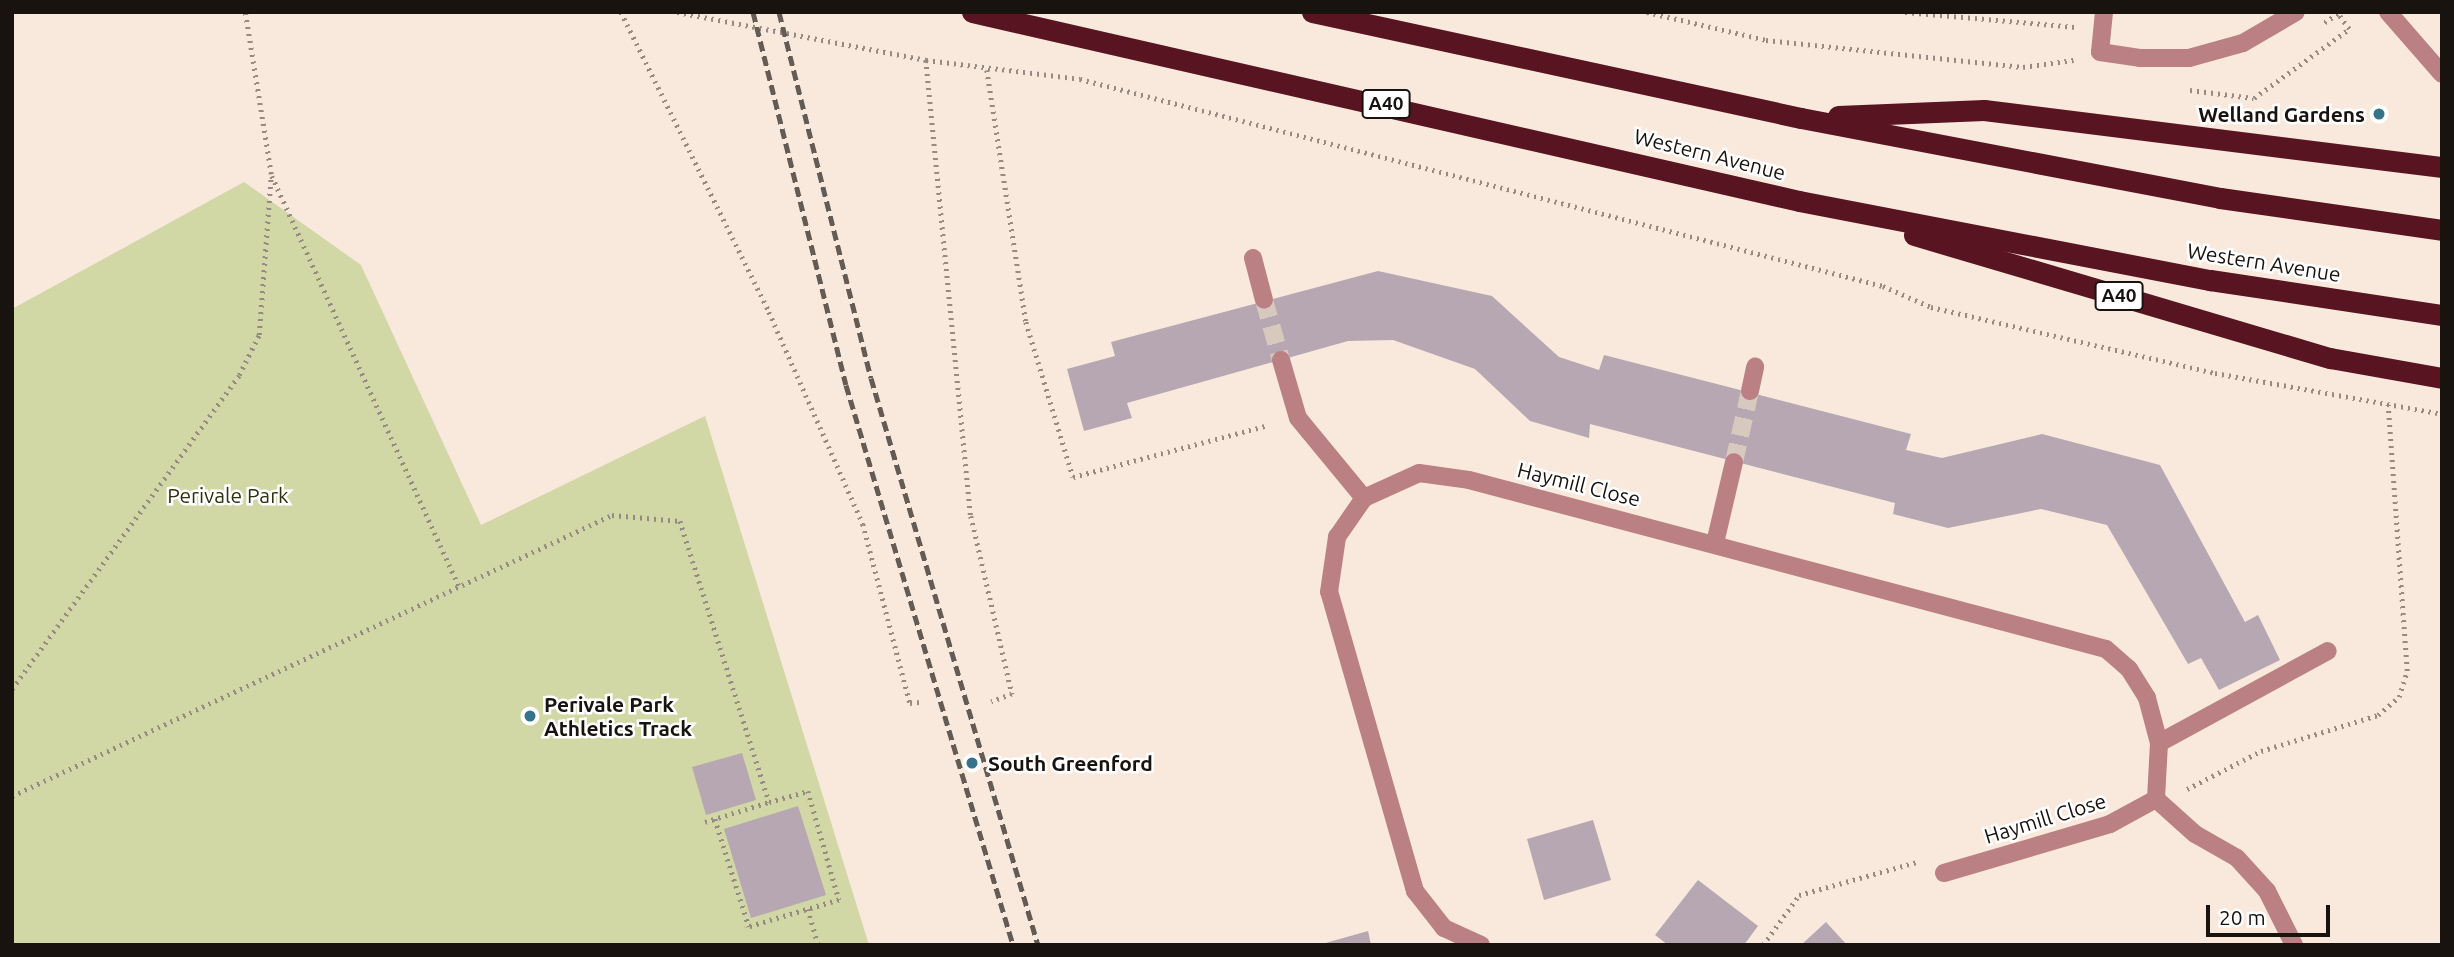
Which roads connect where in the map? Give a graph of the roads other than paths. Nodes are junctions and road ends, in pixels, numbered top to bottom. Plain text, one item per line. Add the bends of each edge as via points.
1 (972, 12) edge
2 (1312, 12) edge
3 (2104, 12) edge
4 (2296, 12) edge
5 (2388, 12) edge
6 (2442, 75) edge
7 (1801, 118) junction
8 (2442, 167) edge
9 (1799, 201) junction
10 (2442, 230) edge
11 (1253, 258) dead end
12 (1264, 300) tunnel mouth
13 (2442, 315) edge
14 (1281, 360) tunnel mouth
15 (1755, 367) dead end
16 (2442, 378) edge
17 (1750, 391) tunnel mouth
18 (1734, 462) tunnel mouth
19 (1364, 498) junction
20 (1715, 543) junction
21 (2328, 651) dead end
22 (2159, 743) junction
23 (2156, 799) junction
24 (1944, 873) road end
25 (1480, 945) edge
26 (2294, 945) edge

1 - 9 highway, Western Avenue / A40
2 - 7 highway
3 - 4 street via 2100,52 2189,58 2243,43
5 - 6 street
7 - 8 highway via 1984,110
7 - 10 highway via 2220,198
9 - 13 highway, Western Avenue / A40 via 2210,280
9 - 16 highway, A40 via 2330,358
11 - 12 street
14 - 19 street via 1298,418
15 - 17 street
18 - 20 street
19 - 20 street, Haymill Close via 1419,473 1469,480
19 - 25 street via 1337,537 1329,592 1415,891 1444,928
20 - 22 street, Haymill Close via 2106,649 2129,668 2147,698
21 - 22 street
22 - 23 street, Haymill Close
23 - 24 street, Haymill Close via 2110,824
23 - 26 street via 2244,866 2267,891

